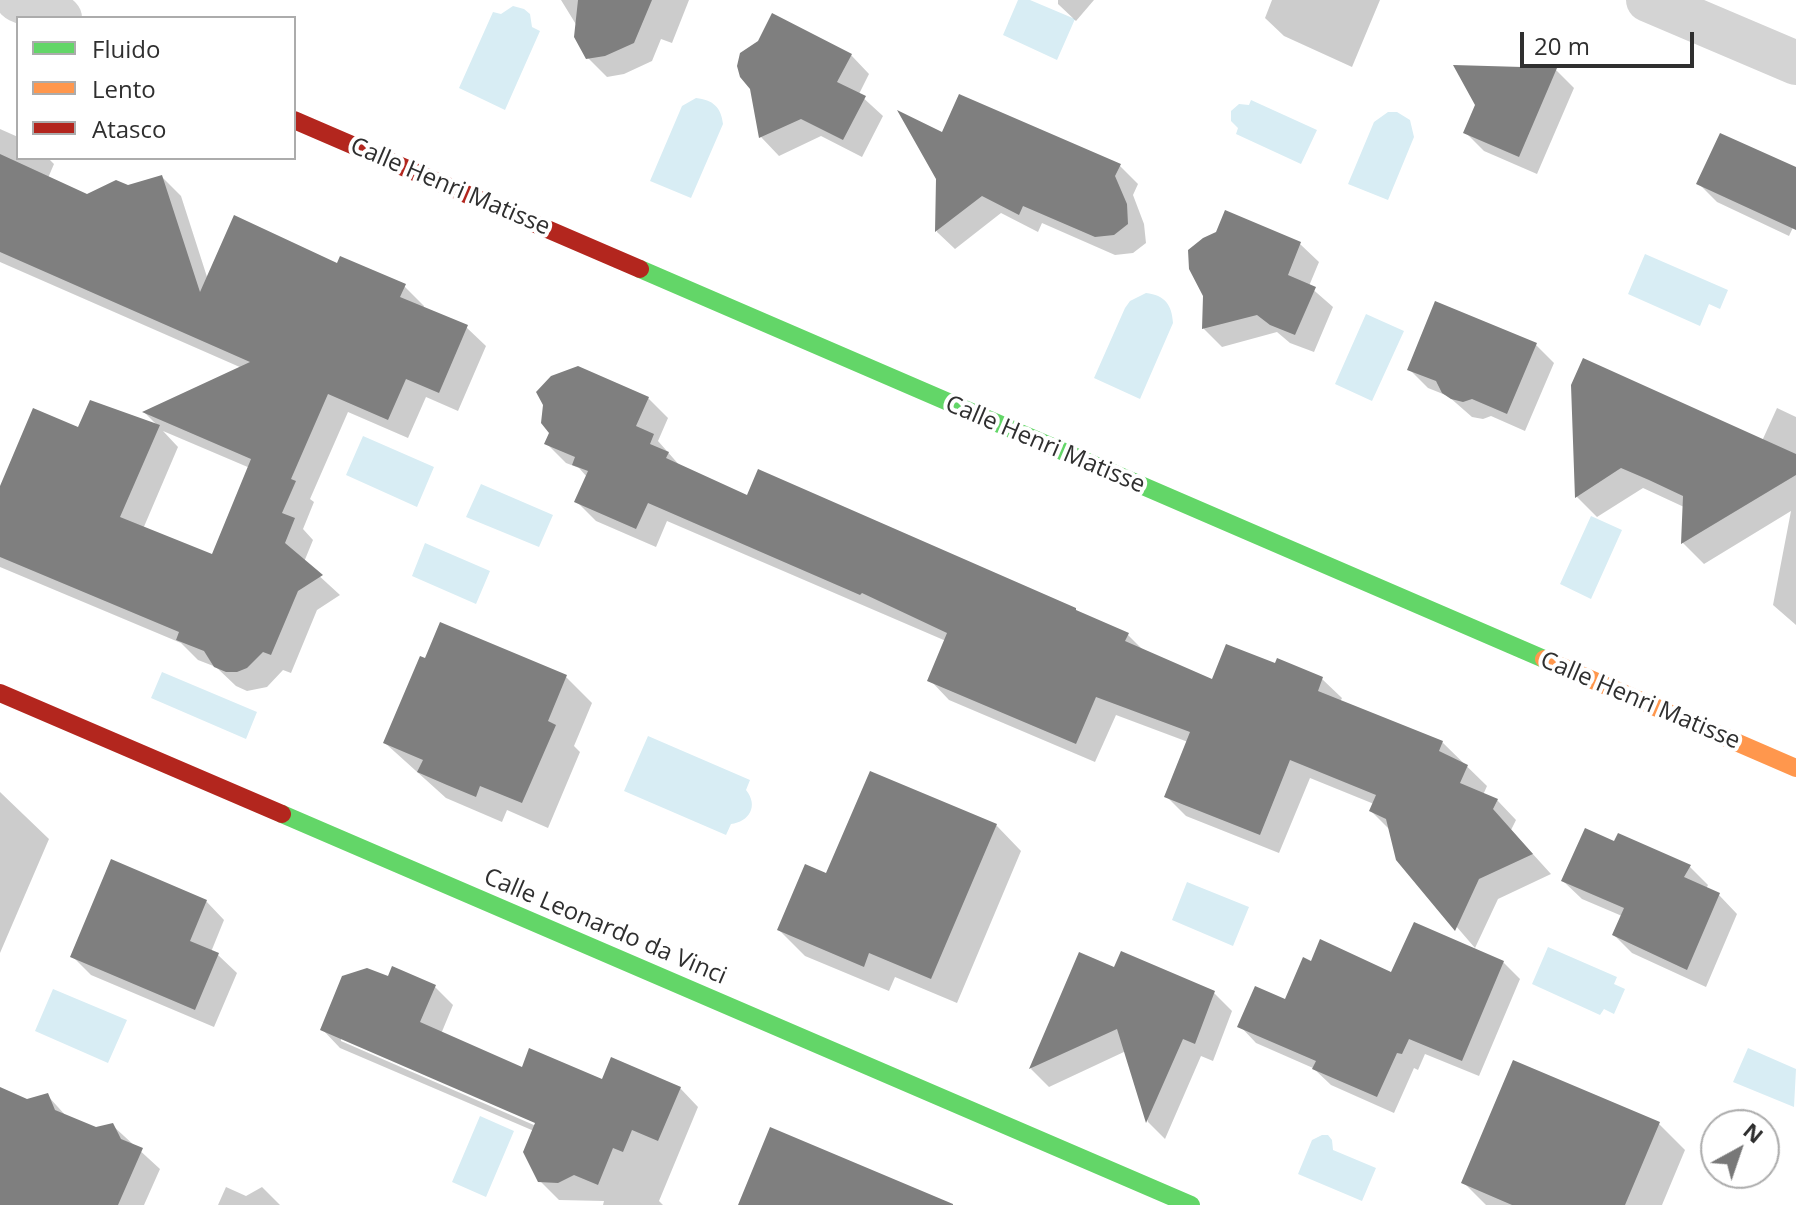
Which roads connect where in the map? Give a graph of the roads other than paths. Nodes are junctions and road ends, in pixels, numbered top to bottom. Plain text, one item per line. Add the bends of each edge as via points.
1 (18, 0) edge
2 (1648, 0) edge
3 (55, 16) edge
4 (1796, 63) edge
5 (296, 121) edge
6 (0, 693) edge
7 (1796, 768) edge
8 (1191, 1205) edge

1 - 3 street
2 - 4 street
5 - 7 street, Calle Henri Matisse
6 - 8 street, Calle Leonardo da Vinci

